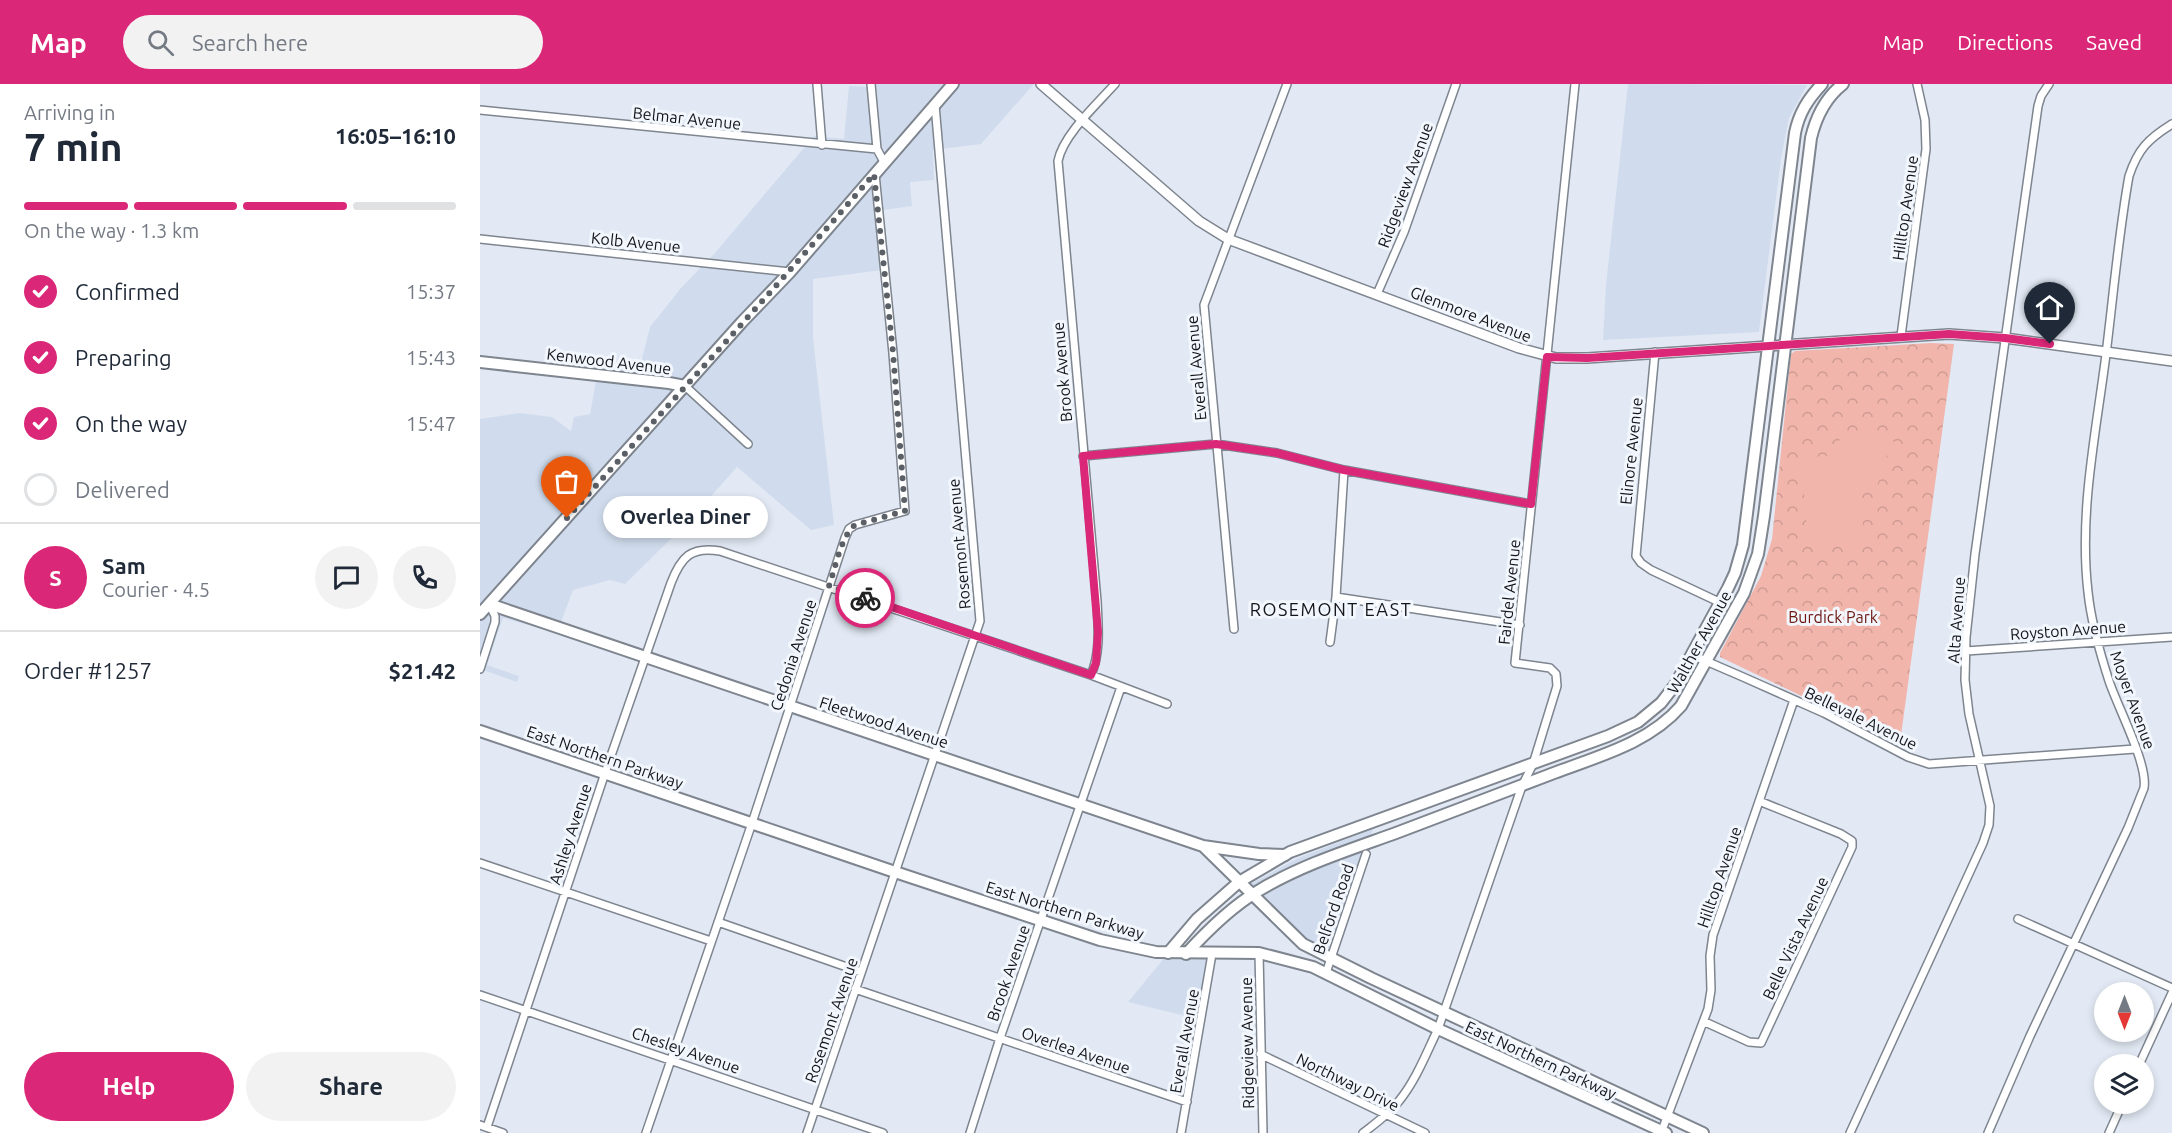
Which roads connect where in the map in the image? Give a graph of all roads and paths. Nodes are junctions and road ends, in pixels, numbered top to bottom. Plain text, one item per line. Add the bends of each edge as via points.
1 (817, 84) edge
2 (872, 84) edge
3 (953, 84) edge
4 (1041, 84) edge
5 (1115, 84) edge
6 (1287, 84) edge
7 (1456, 84) edge
8 (1575, 84) edge
9 (1822, 84) edge
10 (1843, 84) edge
11 (1917, 84) edge
12 (2049, 84) edge
13 (935, 105) junction
14 (480, 110) edge
15 (1083, 121) junction
16 (2172, 124) edge
17 (822, 145) junction
18 (877, 149) junction
19 (884, 162) junction
20 (874, 174) junction
21 (480, 239) edge
22 (1228, 239) junction
23 (790, 272) junction
24 (1377, 294) junction
25 (1901, 336) junction
26 (2005, 338) junction
27 (1785, 344) junction
28 (1768, 345) junction
29 (1654, 352) junction
30 (2106, 352) junction
31 (1547, 357) junction
32 (2172, 361) edge
33 (480, 362) edge
34 (685, 386) junction
35 (748, 444) dead end
36 (1216, 444) junction
37 (1083, 456) junction
38 (1344, 470) junction
39 (1531, 504) junction
40 (829, 586) junction
41 (1336, 597) junction
42 (1719, 602) junction
43 (489, 604) junction
44 (480, 614) edge
45 (1520, 625) junction
46 (1234, 629) dead end
47 (976, 636) junction
48 (2172, 637) edge
49 (1330, 642) dead end
50 (2098, 642) junction
51 (1966, 651) junction
52 (645, 657) junction
53 (1690, 659) junction
54 (1706, 662) junction
55 (480, 669) edge
56 (1091, 675) junction
57 (1121, 687) junction
58 (1794, 700) junction
59 (1167, 704) dead end
60 (791, 707) junction
61 (480, 730) edge
62 (2135, 749) junction
63 (935, 754) junction
64 (1979, 760) junction
65 (1533, 764) junction
66 (605, 773) junction
67 (1522, 786) junction
68 (1759, 801) junction
69 (1079, 805) junction
70 (752, 824) junction
71 (1203, 846) junction
72 (1366, 854) dead end
73 (1285, 855) junction
74 (480, 863) edge
75 (895, 872) junction
76 (1239, 882) junction
77 (566, 891) junction
78 (1252, 894) junction
79 (2018, 919) dead end
80 (1041, 921) junction
81 (718, 922) junction
82 (711, 941) junction
83 (2074, 944) junction
84 (1168, 953) junction
85 (1259, 953) junction
86 (1186, 954) junction
87 (1212, 954) junction
88 (1331, 959) junction
89 (861, 972) junction
90 (1326, 973) junction
91 (855, 989) junction
92 (2172, 990) edge
93 (480, 995) edge
94 (525, 1010) junction
95 (1445, 1012) junction
96 (1705, 1022) junction
97 (1438, 1029) junction
98 (1000, 1038) junction
99 (1260, 1054) junction
100 (2144, 1054) edge
101 (671, 1059) junction
102 (1563, 1068) junction
103 (1555, 1083) junction
104 (1187, 1102) junction
105 (815, 1109) junction
106 (2118, 1114) edge
107 (1386, 1115) junction
108 (1668, 1117) junction
109 (483, 1126) edge
110 (1663, 1132) edge
111 (503, 1133) edge
112 (646, 1133) edge
113 (807, 1133) edge
114 (883, 1133) edge
115 (970, 1133) edge
116 (1181, 1133) edge
117 (1263, 1133) edge
118 (1363, 1133) edge
119 (1425, 1133) edge
120 (1703, 1133) edge
121 (1850, 1133) edge
122 (1988, 1133) edge
123 (2109, 1133) edge

1 - 17 street
2 - 18 street
3 - 13 main road
4 - 15 street, Glenmore Avenue
5 - 15 street, Brook Avenue
6 - 22 street, Everall Avenue
7 - 24 street, Ridgeview Avenue via 1404,232
8 - 31 street, Fairdel Avenue
9 - 28 main road, Walther Avenue via 1805,104 1795,133
10 - 27 main road, Walther Avenue via 1828,98 1811,138
11 - 25 street, Hilltop Avenue via 1926,149
12 - 26 street, Alta Avenue via 2038,106
13 - 19 main road
13 - 47 street, Rosemont Avenue via 980,621
14 - 17 street, Belmar Avenue
15 - 22 street, Glenmore Avenue via 1199,221
15 - 37 street, Brook Avenue via 1062,148 1058,161
16 - 30 street, Moyer Avenue via 2145,144 2133,163
17 - 18 street, Belmar Avenue
18 - 19 street
19 - 20 main road
20 - 23 main road
20 - 40 street, Cedonia Avenue via 905,511 849,529
21 - 23 street, Kolb Avenue
22 - 24 street, Glenmore Avenue
22 - 36 street, Everall Avenue via 1204,305
23 - 34 main road
24 - 31 street, Glenmore Avenue
25 - 26 street, Glenmore Avenue
25 - 27 street, Glenmore Avenue
26 - 30 street, Glenmore Avenue
26 - 51 street, Alta Avenue via 1973,564
27 - 28 street, Glenmore Avenue
27 - 54 main road, Walther Avenue via 1758,554 1744,593
28 - 29 street, Glenmore Avenue
28 - 42 main road, Walther Avenue via 1746,532 1735,573
29 - 31 street, Glenmore Avenue
29 - 42 street, Elinore Avenue via 1635,553 1651,570
30 - 32 street, Glenmore Avenue
30 - 50 street, Moyer Avenue via 2084,537 2088,593
31 - 39 street, Fairdel Avenue
33 - 34 main road, Kenwood Avenue
34 - 35 street, Kenwood Avenue
34 - 43 main road
36 - 37 street
36 - 38 street via 1277,453
36 - 46 street, Everall Avenue
37 - 56 street, Brook Avenue via 1098,632 1096,663
38 - 39 street
38 - 41 street
39 - 45 street, Fairdel Avenue
40 - 47 street
40 - 52 street, Ashley Avenue via 720,551 689,555 676,570
40 - 60 street, Cedonia Avenue
41 - 45 street
41 - 49 street
42 - 53 main road, Walther Avenue
43 - 44 main road
43 - 52 main road, Fleetwood Avenue
43 - 55 street via 495,622
45 - 65 street, Fairdel Avenue via 1515,663 1550,668 1556,674 1557,686
47 - 56 street
47 - 63 street, Rosemont Avenue
48 - 50 street, Royston Avenue
50 - 51 street, Royston Avenue
50 - 62 street, Moyer Avenue
51 - 64 street, Alta Avenue via 1969,714
52 - 60 main road, Fleetwood Avenue
52 - 66 street, Ashley Avenue
53 - 54 street, Bellevale Avenue
53 - 65 main road, Walther Avenue via 1661,703 1638,722
54 - 58 street, Bellevale Avenue
54 - 67 main road, Walther Avenue via 1681,706 1662,725 1633,742
56 - 57 street
57 - 59 street
57 - 69 street, Brook Avenue
58 - 64 street, Bellevale Avenue via 1915,760 1929,764
58 - 68 street, Hilltop Avenue
60 - 63 main road, Fleetwood Avenue
60 - 70 street, Cedonia Avenue
61 - 66 main road, East Northern Parkway
62 - 64 street, Bellevale Avenue
62 - 83 street, Moyer Avenue via 2144,773 2141,796
63 - 69 main road, Fleetwood Avenue
63 - 75 street, Rosemont Avenue
64 - 121 street, Alta Avenue via 1990,807 1987,833
65 - 67 street, Fairdel Avenue
65 - 73 main road, Walther Avenue
66 - 70 main road, East Northern Parkway
66 - 77 street, Ashley Avenue
67 - 78 main road, Walther Avenue via 1314,863
67 - 95 street, Fairdel Avenue
68 - 96 street, Hilltop Avenue via 1713,935 1711,990
68 - 96 street, Belle Vista Avenue via 1847,837 1852,841 1849,856 1764,1040 1758,1044 1749,1042
69 - 71 main road, Fleetwood Avenue
69 - 80 street, Brook Avenue
70 - 75 main road, East Northern Parkway
70 - 81 street, Cedonia Avenue
71 - 73 main road
71 - 76 main road, Fleetwood Avenue
72 - 88 street, Belford Road
73 - 76 main road, Walther Avenue
74 - 77 street
75 - 80 main road, East Northern Parkway
75 - 89 street, Rosemont Avenue
76 - 78 main road, Fleetwood Avenue
76 - 84 main road, Walther Avenue via 1197,919
77 - 82 street
77 - 94 street, Ashley Avenue
78 - 86 main road, Walther Avenue
78 - 88 main road, East Northern Parkway via 1303,944
79 - 83 street
80 - 84 main road, East Northern Parkway via 1123,946
80 - 98 street, Brook Avenue
81 - 82 street, Cedonia Avenue
81 - 89 street
82 - 101 street, Cedonia Avenue
83 - 92 street
83 - 122 street, Moyer Avenue
84 - 86 main road, East Northern Parkway
85 - 87 main road, East Northern Parkway
85 - 90 main road, East Northern Parkway
85 - 99 street, Ridgeview Avenue
86 - 87 main road, East Northern Parkway
87 - 104 street, Everall Avenue
88 - 90 street, Belford Road
88 - 95 main road, East Northern Parkway
89 - 91 street, Rosemont Avenue
90 - 97 main road, East Northern Parkway
91 - 98 street, Overlea Avenue
91 - 105 street, Rosemont Avenue
92 - 100 street
93 - 94 street, Chesley Avenue
94 - 101 street, Chesley Avenue
94 - 109 street, Ashley Avenue
95 - 97 street, Fairdel Avenue
95 - 102 main road, East Northern Parkway
96 - 108 street, Hilltop Avenue
97 - 103 main road, East Northern Parkway
97 - 107 street, Fairdel Avenue via 1413,1081
98 - 104 street, Overlea Avenue
98 - 115 street, Brook Avenue
99 - 107 street, Northway Drive
99 - 117 street, Ridgeview Avenue
101 - 105 street, Chesley Avenue
101 - 112 street, Cedonia Avenue
102 - 103 main road
102 - 108 main road, East Northern Parkway
103 - 110 main road, East Northern Parkway
104 - 116 street, Everall Avenue
105 - 113 street, Rosemont Avenue
105 - 114 street, Chesley Avenue
106 - 123 street
107 - 118 street, Fairdel Avenue
107 - 119 street, Northway Drive
108 - 110 street, Hilltop Avenue
108 - 120 main road, East Northern Parkway
109 - 111 street

